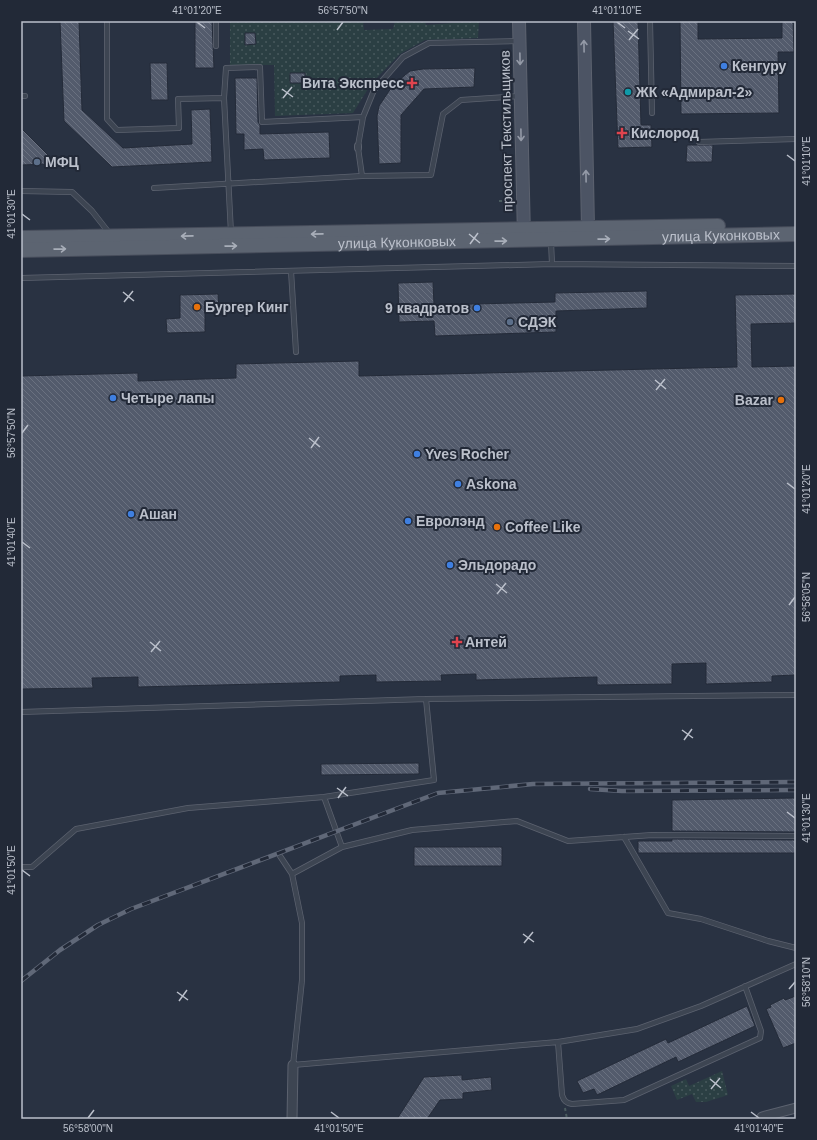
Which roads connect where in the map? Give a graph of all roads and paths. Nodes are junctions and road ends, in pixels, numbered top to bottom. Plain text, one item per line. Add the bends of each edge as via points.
1 (107, 21) edge
2 (216, 21) edge
3 (519, 21) edge
4 (584, 21) edge
5 (650, 21) edge
6 (520, 41) junction
7 (216, 46) dead end
8 (521, 96) junction
9 (224, 98) junction
10 (652, 113) dead end
11 (363, 117) junction
12 (796, 139) edge
13 (699, 142) dead end
14 (362, 176) junction
15 (229, 183) junction
16 (154, 188) dead end
17 (21, 191) edge
18 (587, 198) junction
19 (515, 200) dead end
20 (499, 201) dead end
21 (796, 225) edge
22 (573, 229) junction
23 (588, 229) junction
24 (796, 234) edge
25 (231, 235) junction
26 (524, 235) junction
27 (551, 235) junction
28 (112, 237) junction
29 (21, 238) edge
30 (21, 250) edge
31 (552, 264) junction
32 (796, 266) edge
33 (291, 271) junction
34 (21, 278) edge
35 (296, 352) dead end
36 (796, 695) edge
37 (426, 699) junction
38 (21, 712) edge
39 (324, 797) junction
40 (796, 836) edge
41 (624, 837) junction
42 (342, 847) junction
43 (280, 856) dead end
44 (21, 867) edge
45 (292, 874) junction
46 (796, 948) edge
47 (796, 964) edge
48 (745, 986) junction
49 (558, 1042) junction
50 (293, 1065) junction
51 (796, 1108) edge
52 (566, 1115) dead end
53 (762, 1117) dead end
54 (292, 1119) edge
55 (567, 1119) edge

1 - 9 lane via 107,120 117,130 179,128 178,99
2 - 7 lane
3 - 6 main road, проспект Текстильщиков
18 -> 4 main road
5 - 10 lane
6 -> 8 main road, проспект Текстильщиков
6 - 11 lane via 429,43 403,57 374,90
8 - 14 lane via 461,100 443,114 431,175
8 -> 26 main road, проспект Текстильщиков
9 - 11 lane via 226,68 260,67 262,122
9 - 15 lane
11 - 14 lane via 358,147
12 - 13 lane
14 - 15 lane
15 - 16 lane
15 - 25 lane
17 - 28 lane via 72,192 92,211
18 - 22 main road via 579,224
18 - 23 main road
19 - 20 path
21 - 23 main road, улица Куконковых
22 - 23 main road, улица Куконковых
22 - 27 main road, улица Куконковых
23 - 27 main road
27 -> 24 main road, улица Куконковых
26 -> 25 main road, улица Куконковых
25 -> 28 main road, улица Куконковых
26 - 27 main road, улица Куконковых
30 -> 26 main road, улица Куконковых
27 - 31 lane
28 - 29 main road, улица Куконковых
31 - 32 lane
31 - 33 lane
33 - 34 lane
33 - 35 lane
36 - 37 lane
37 - 38 lane
37 - 39 lane via 434,780
39 - 42 lane
39 - 44 lane via 188,808 76,829 32,867
40 - 41 lane
41 - 42 lane via 568,841 517,821 412,830
41 - 46 lane via 668,913 701,919
42 - 45 lane
43 - 45 lane
45 - 50 lane via 302,923 302,980
47 - 48 lane
48 - 49 lane via 701,1006 637,1029
48 - 49 lane via 761,1031 760,1038 624,1100 567,1103 562,1095
49 - 50 lane
50 - 54 street
51 - 53 street
52 - 55 path

